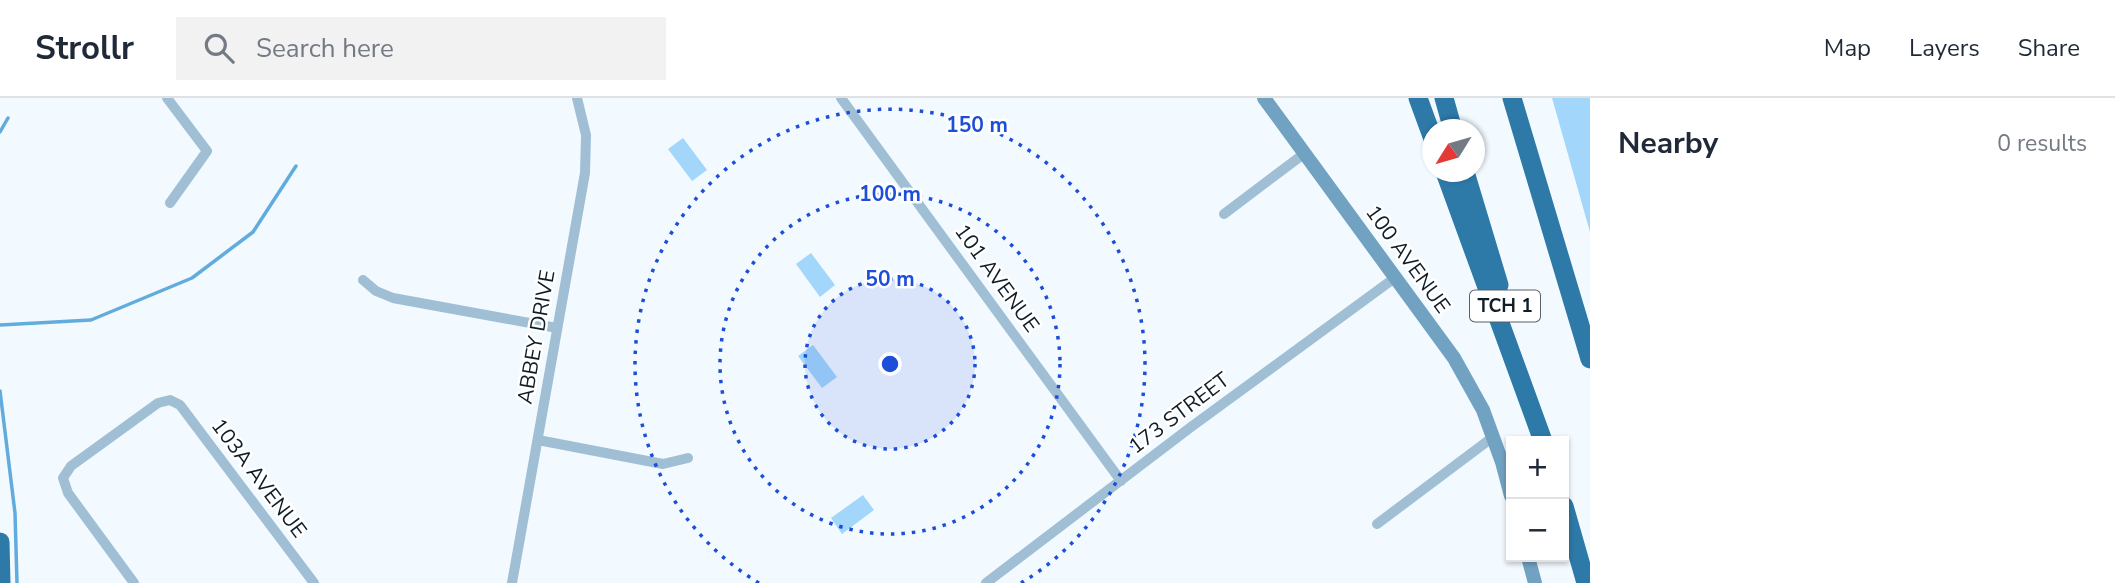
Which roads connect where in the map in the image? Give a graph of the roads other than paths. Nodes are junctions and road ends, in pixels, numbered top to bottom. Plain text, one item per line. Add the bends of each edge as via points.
1 (167, 98) edge
2 (578, 98) edge
3 (841, 98) edge
4 (1264, 98) edge
5 (1418, 98) edge
6 (1444, 98) edge
7 (1512, 98) edge
8 (1525, 98) edge
9 (1426, 119) edge
10 (1450, 119) edge
11 (1304, 153) junction
12 (1449, 182) edge
13 (1468, 182) edge
14 (170, 203) dead end
15 (1224, 214) dead end
16 (1556, 247) junction
17 (1396, 277) junction
18 (363, 280) dead end
19 (557, 328) junction
20 (1590, 359) edge
21 (1542, 436) edge
22 (1543, 436) edge
23 (1493, 438) junction
24 (538, 440) junction
25 (688, 457) dead end
26 (1506, 480) edge
27 (1121, 481) junction
28 (1377, 524) dead end
29 (1569, 524) edge
30 (0, 542) edge
31 (1529, 562) edge
32 (1, 583) edge
33 (134, 583) edge
34 (314, 583) edge
35 (513, 583) edge
36 (986, 583) edge
37 (1535, 583) edge
38 (1586, 583) edge

1 - 14 street via 207,151
2 - 19 street, ABBEY DRIVE via 587,154
3 - 27 street, 101 AVENUE
4 - 11 street, 100 AVENUE
5 - 9 highway
6 - 10 highway
7 - 16 highway, TCH 1
8 - 16 highway
11 - 15 street
11 - 17 street, 100 AVENUE
12 - 21 highway
13 - 22 highway, TCH 1
16 - 20 highway, TCH 1
17 - 23 street, 100 AVENUE via 1460,368
17 - 27 street, 173 STREET
18 - 19 street via 393,298
19 - 24 street, ABBEY DRIVE
23 - 26 street, 100 AVENUE
23 - 28 street
24 - 25 street via 663,464
24 - 35 street, ABBEY DRIVE
27 - 36 street, 173 STREET
29 - 38 highway
30 - 32 highway
31 - 37 street
33 - 34 street, 103A AVENUE via 68,493 63,478 71,466 158,403 170,400 180,405

